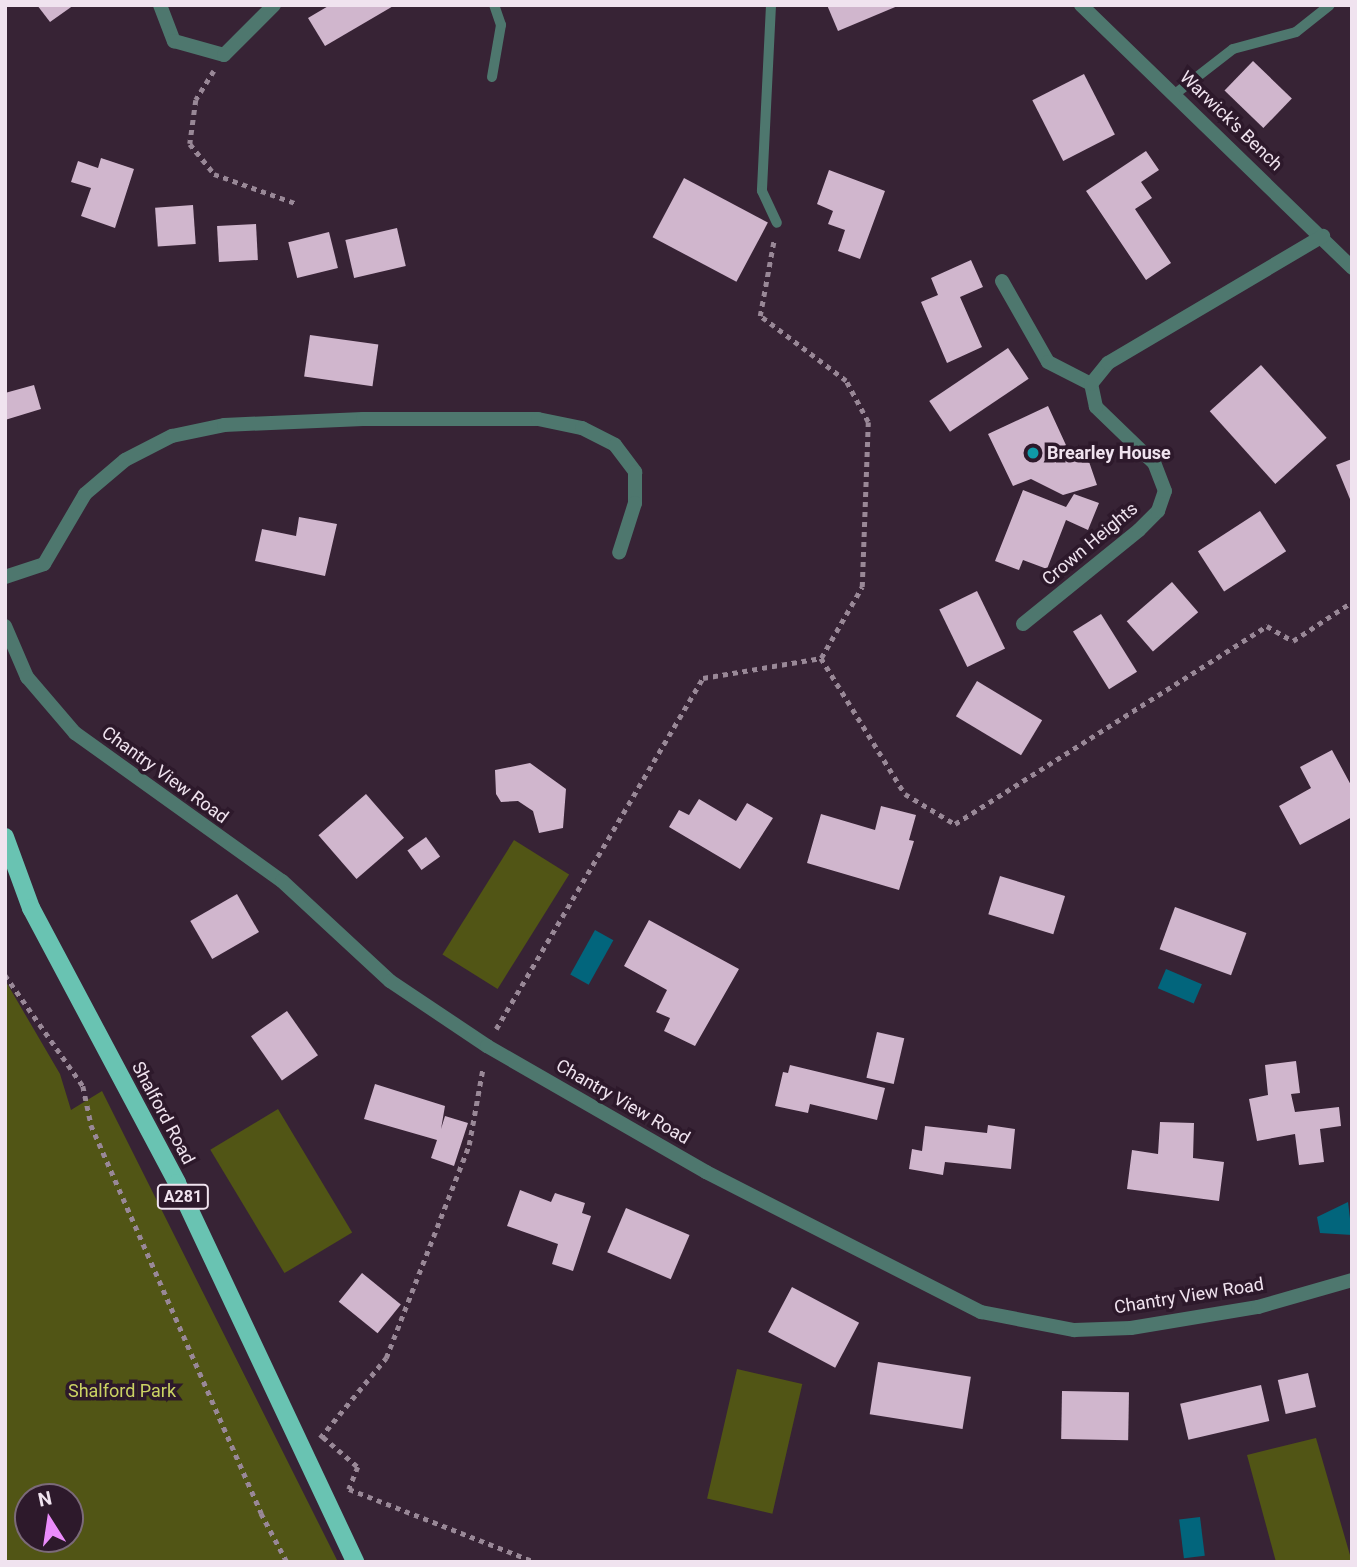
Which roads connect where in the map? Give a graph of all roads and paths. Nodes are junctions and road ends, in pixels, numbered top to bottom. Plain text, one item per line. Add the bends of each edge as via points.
1 (160, 5) edge
2 (274, 5) edge
3 (494, 5) edge
4 (771, 5) edge
5 (1081, 5) edge
6 (1330, 5) edge
7 (224, 55) junction
8 (492, 77) dead end
9 (1175, 94) junction
10 (298, 204) dead end
11 (777, 223) joint
12 (1323, 236) junction
13 (1352, 268) edge
14 (1002, 281) dead end
15 (1091, 384) junction
16 (619, 553) dead end
17 (5, 577) edge
18 (1352, 602) edge
19 (1023, 624) dead end
20 (5, 626) edge
21 (821, 658) junction
22 (5, 837) edge
23 (5, 975) edge
24 (487, 1046) junction
25 (1352, 1280) edge
26 (322, 1437) junction
27 (300, 1445) junction
28 (287, 1562) edge
29 (355, 1562) edge
30 (535, 1562) edge

1 - 7 street via 174,41
2 - 7 street
3 - 8 lane via 501,25
4 - 11 lane via 762,191
5 - 9 street, Warwick's Bench
6 - 9 lane via 1296,32 1233,49
7 - 10 path via 196,100 190,144 214,174
9 - 12 street, Warwick's Bench
11 - 21 path via 760,316 846,382 868,422 862,587
12 - 13 street, Warwick's Bench
12 - 15 street via 1108,363
14 - 15 street via 1048,362
15 - 19 street, Crown Heights via 1096,407 1154,463 1165,491 1158,511 1139,530
16 - 17 street via 635,503 635,472 615,445 582,428 494,416 349,419 224,425 172,436 125,460 85,494 44,564
18 - 21 path via 1293,641 1267,626 956,824 905,794
20 - 24 street, Chantry View Road via 27,677 75,733 282,881 383,976
21 - 24 path via 703,678
22 - 27 main road, Shalford Road / A281 via 42,930 177,1183
23 - 28 path via 83,1086 91,1125 261,1513
24 - 25 street, Chantry View Road via 706,1172 981,1312 1074,1330 1131,1328 1258,1307
24 - 26 path via 469,1145 386,1358
26 - 27 path
26 - 30 path via 358,1467 349,1489
27 - 29 main road, Shalford Road / A281

